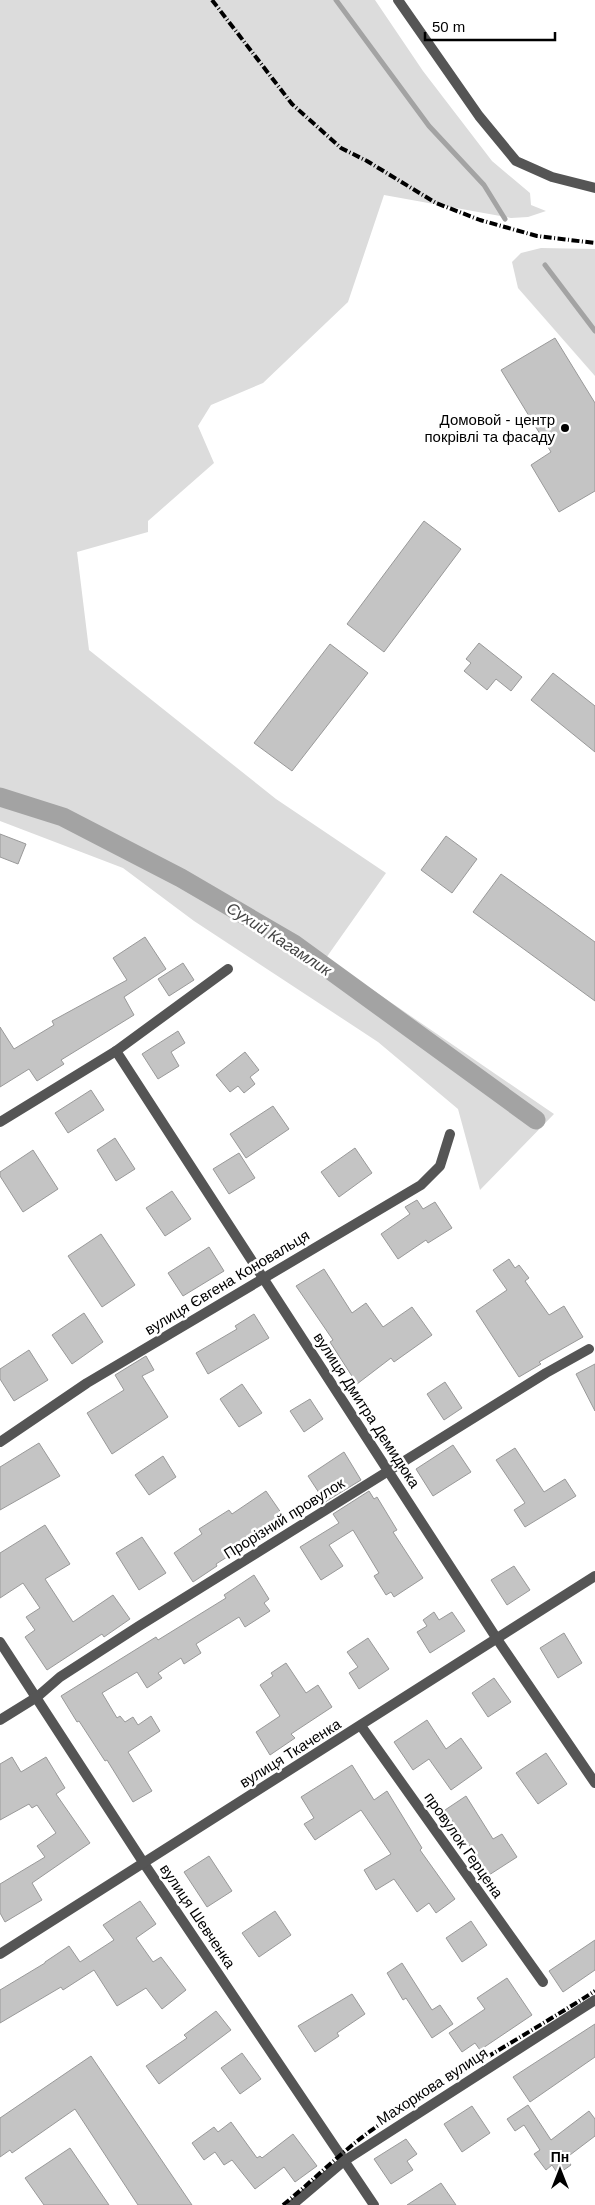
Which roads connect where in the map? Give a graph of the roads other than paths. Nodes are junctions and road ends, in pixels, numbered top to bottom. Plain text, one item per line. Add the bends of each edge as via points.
1 (398, 0) edge
2 (595, 188) edge
3 (228, 969) dead end
4 (116, 1051) junction
5 (0, 1122) edge
6 (450, 1134) dead end
7 (263, 1277) junction
8 (589, 1349) dead end
9 (0, 1442) edge
10 (388, 1471) junction
11 (595, 1576) edge
12 (497, 1638) junction
13 (0, 1642) edge
14 (37, 1697) junction
15 (0, 1720) edge
16 (361, 1726) junction
17 (595, 1784) edge
18 (143, 1862) junction
19 (0, 1954) edge
20 (543, 1982) dead end
21 (595, 2000) edge
22 (344, 2161) junction
23 (292, 2205) edge
24 (374, 2205) edge

1 - 2 street via 478,116 516,161 552,177
3 - 4 street
4 - 5 street
4 - 7 street, вулиця Дмитра Демидюка
6 - 7 street, вулиця Євгена Коновальця via 440,1166 420,1185
7 - 9 street, вулиця Євгена Коновальця via 87,1383
7 - 10 street, вулиця Дмитра Демидюка
8 - 10 street, Прорізний провулок
10 - 12 street, вулиця Дмитра Демидюка
10 - 14 street, Прорізний провулок via 139,1626 60,1677
11 - 12 street, вулиця Ткаченка
12 - 16 street, вулиця Ткаченка
12 - 17 street, вулиця Дмитра Демидюка
13 - 14 street, вулиця Шевченка
14 - 15 street, Прорізний провулок
14 - 18 street, вулиця Шевченка
16 - 18 street, вулиця Ткаченка
16 - 20 street, провулок Герцена
18 - 19 street, вулиця Ткаченка
18 - 22 street, вулиця Шевченка
21 - 22 street, Махоркова вулиця
22 - 23 street, Махоркова вулиця
22 - 24 street, вулиця Шевченка

